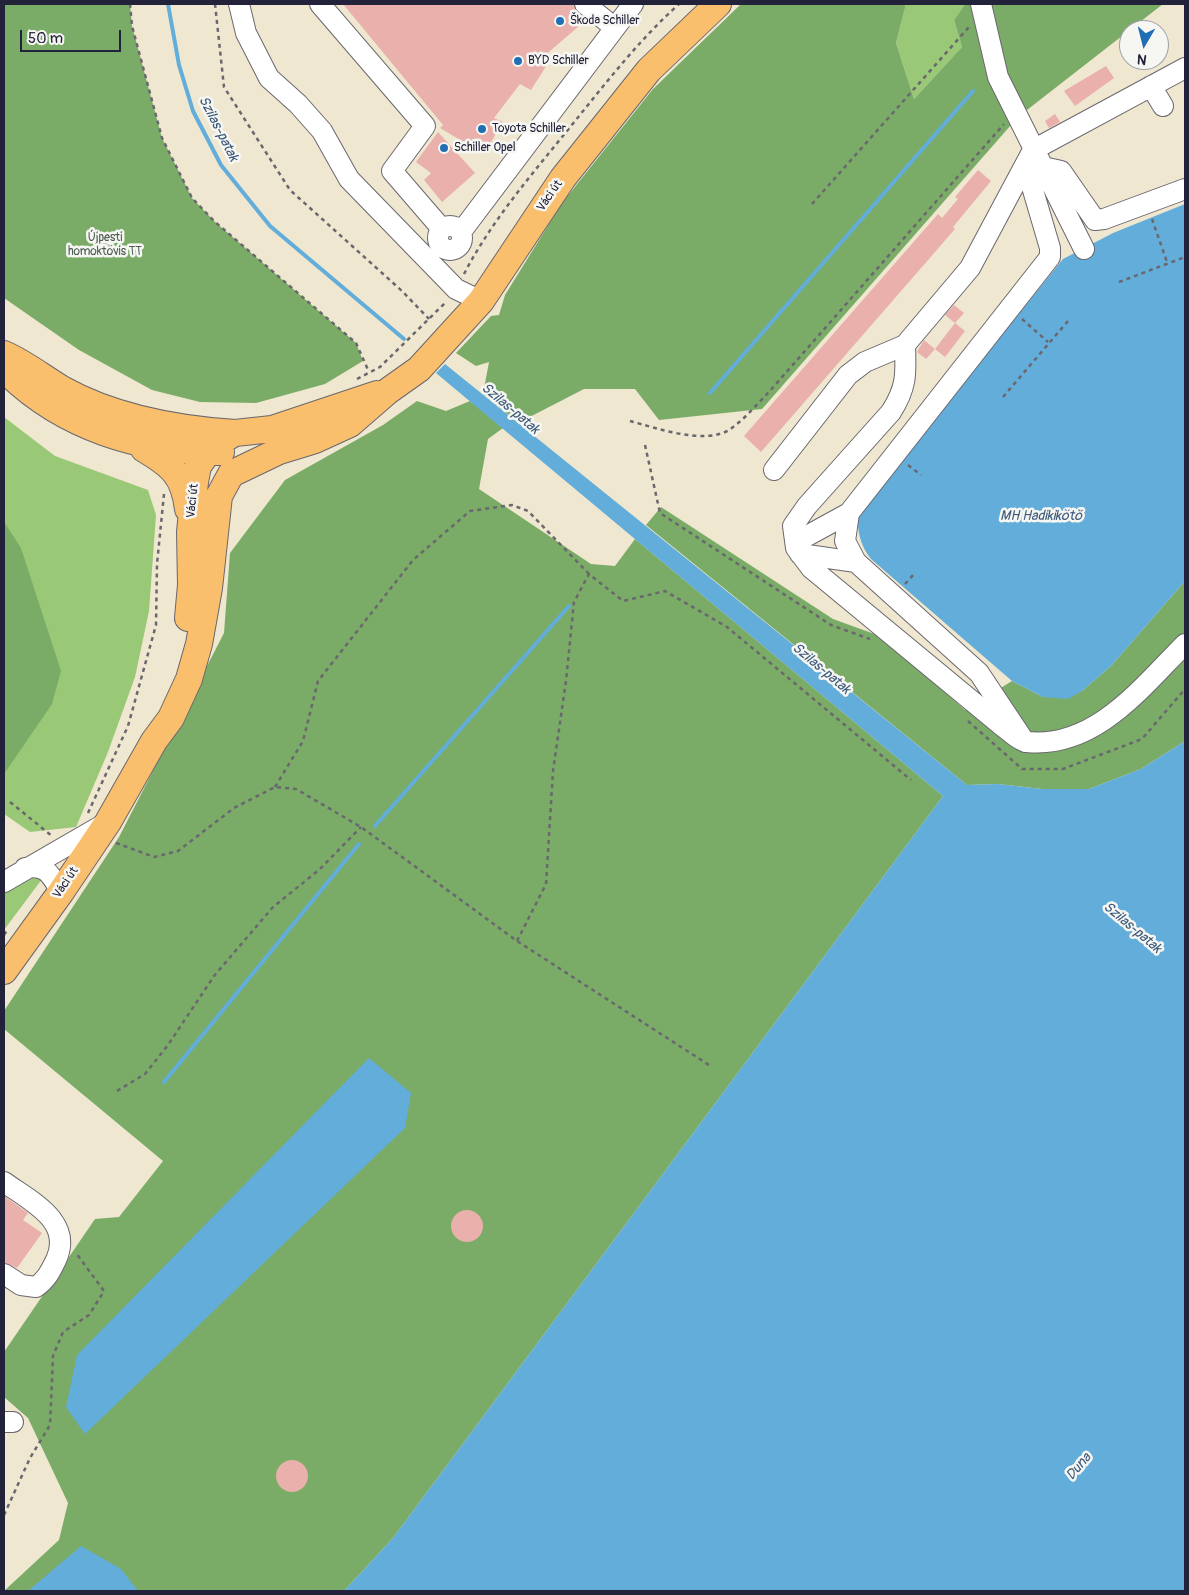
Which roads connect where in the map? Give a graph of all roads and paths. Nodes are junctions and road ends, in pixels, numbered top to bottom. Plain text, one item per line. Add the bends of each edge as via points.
1 (130, 4) edge
2 (214, 4) edge
3 (239, 4) edge
4 (320, 4) edge
5 (585, 4) edge
6 (633, 4) edge
7 (679, 4) edge
8 (718, 4) edge
9 (982, 7) edge
10 (615, 28) junction
11 (1185, 68) edge
12 (1151, 86) junction
13 (1163, 106) dead end
14 (1015, 111) junction
15 (1033, 150) junction
16 (1043, 167) junction
17 (1185, 189) edge
18 (812, 204) dead end
19 (1146, 204) junction
20 (1084, 249) dead end
21 (1185, 257) edge
22 (1167, 262) junction
23 (1119, 282) dead end
24 (456, 289) junction
25 (481, 301) junction
26 (1010, 308) junction
27 (429, 319) junction
28 (1068, 320) dead end
29 (1048, 342) junction
30 (905, 345) junction
31 (4, 354) edge
32 (4, 369) edge
33 (369, 372) junction
34 (353, 381) dead end
35 (388, 391) junction
36 (1002, 398) dead end
37 (630, 422) dead end
38 (186, 428) junction
39 (235, 433) junction
40 (132, 443) junction
41 (645, 445) dead end
42 (279, 451) junction
43 (208, 452) junction
44 (174, 470) junction
45 (774, 470) dead end
46 (660, 513) dead end
47 (849, 513) junction
48 (201, 536) junction
49 (798, 548) junction
50 (856, 562) junction
51 (589, 574) junction
52 (1185, 644) edge
53 (1025, 742) junction
54 (911, 780) dead end
55 (275, 787) junction
56 (10, 802) dead end
57 (361, 827) junction
58 (88, 834) junction
59 (25, 868) junction
60 (4, 882) edge
61 (61, 892) junction
62 (10, 927) dead end
63 (517, 940) junction
64 (6, 953) edge
65 (712, 1067) dead end
66 (117, 1091) dead end
67 (4, 1182) edge
68 (61, 1234) junction
69 (4, 1274) edge
70 (36, 1287) junction
71 (4, 1292) edge
72 (4, 1515) edge

1 - 33 path via 132,26 162,138 192,198 214,221 356,343
2 - 27 path via 224,88 290,190
3 - 24 lane via 246,33 269,78 322,131 349,179
4 - 10 lane via 425,126 392,171 451,231
5 - 10 lane
6 - 10 lane
7 - 24 path via 632,52 554,147 480,242
8 - 25 main road, Váci út via 649,70 563,178
9 - 14 lane via 998,77
9 - 18 path
11 - 12 lane
12 - 13 lane
12 - 15 lane
14 - 15 lane
14 - 37 path via 769,392 737,424 727,431 699,436
15 - 16 lane
15 - 30 lane via 970,268
16 - 19 lane via 1061,171 1095,220
16 - 20 lane
16 - 26 lane via 1030,180 1050,257
17 - 19 lane
19 - 22 path
21 - 22 path
22 - 23 path
24 - 25 lane
24 - 27 path
25 - 35 main road, Váci út via 419,369
26 - 29 path
26 - 47 lane
27 - 33 path via 396,352
28 - 29 path
29 - 36 path
30 - 45 lane via 865,362 848,376
30 - 49 lane via 906,380 900,397 891,412 793,526
31 - 38 main road via 25,363 63,389 100,406 140,419
32 - 40 main road via 31,391 81,422
33 - 34 path
35 - 39 main road, Váci út via 272,428
35 - 42 main road, Váci út via 350,424 315,440
38 - 39 main road
38 - 43 main road
39 - 43 main road, Váci út
40 - 43 main road
40 - 44 main road
41 - 46 path
42 - 43 main road
42 - 48 main road, Váci út via 231,474
43 - 48 main road, Váci út via 198,466 195,482
44 - 48 main road
44 - 58 path via 168,476 165,490 157,564 156,625 128,726
47 - 49 lane
47 - 50 lane via 845,541
48 - 58 main road, Váci út via 178,676 154,741
49 - 50 lane
49 - 53 lane via 811,568
50 - 53 lane via 979,673
51 - 54 path via 623,601 664,591 727,627
51 - 55 path via 528,511 512,505 470,511 414,560 318,681 303,741
51 - 63 path via 574,602 553,771 546,884
52 - 53 lane via 1118,711 1072,739
55 - 57 path via 296,789
55 - 58 path via 234,808 178,851 154,857
56 - 58 path via 47,834
57 - 63 path
57 - 66 path via 318,870 273,907 214,976 145,1074
58 - 59 lane
58 - 61 main road, Váci út
59 - 60 lane
59 - 61 lane via 36,866 44,869
61 - 64 main road, Váci út
62 - 64 path
63 - 65 path
67 - 68 lane via 51,1216
68 - 70 lane via 61,1250 47,1278
68 - 72 path via 104,1291 89,1315 63,1332 53,1356 50,1425 30,1458
69 - 70 lane via 21,1285
70 - 71 lane via 22,1296

